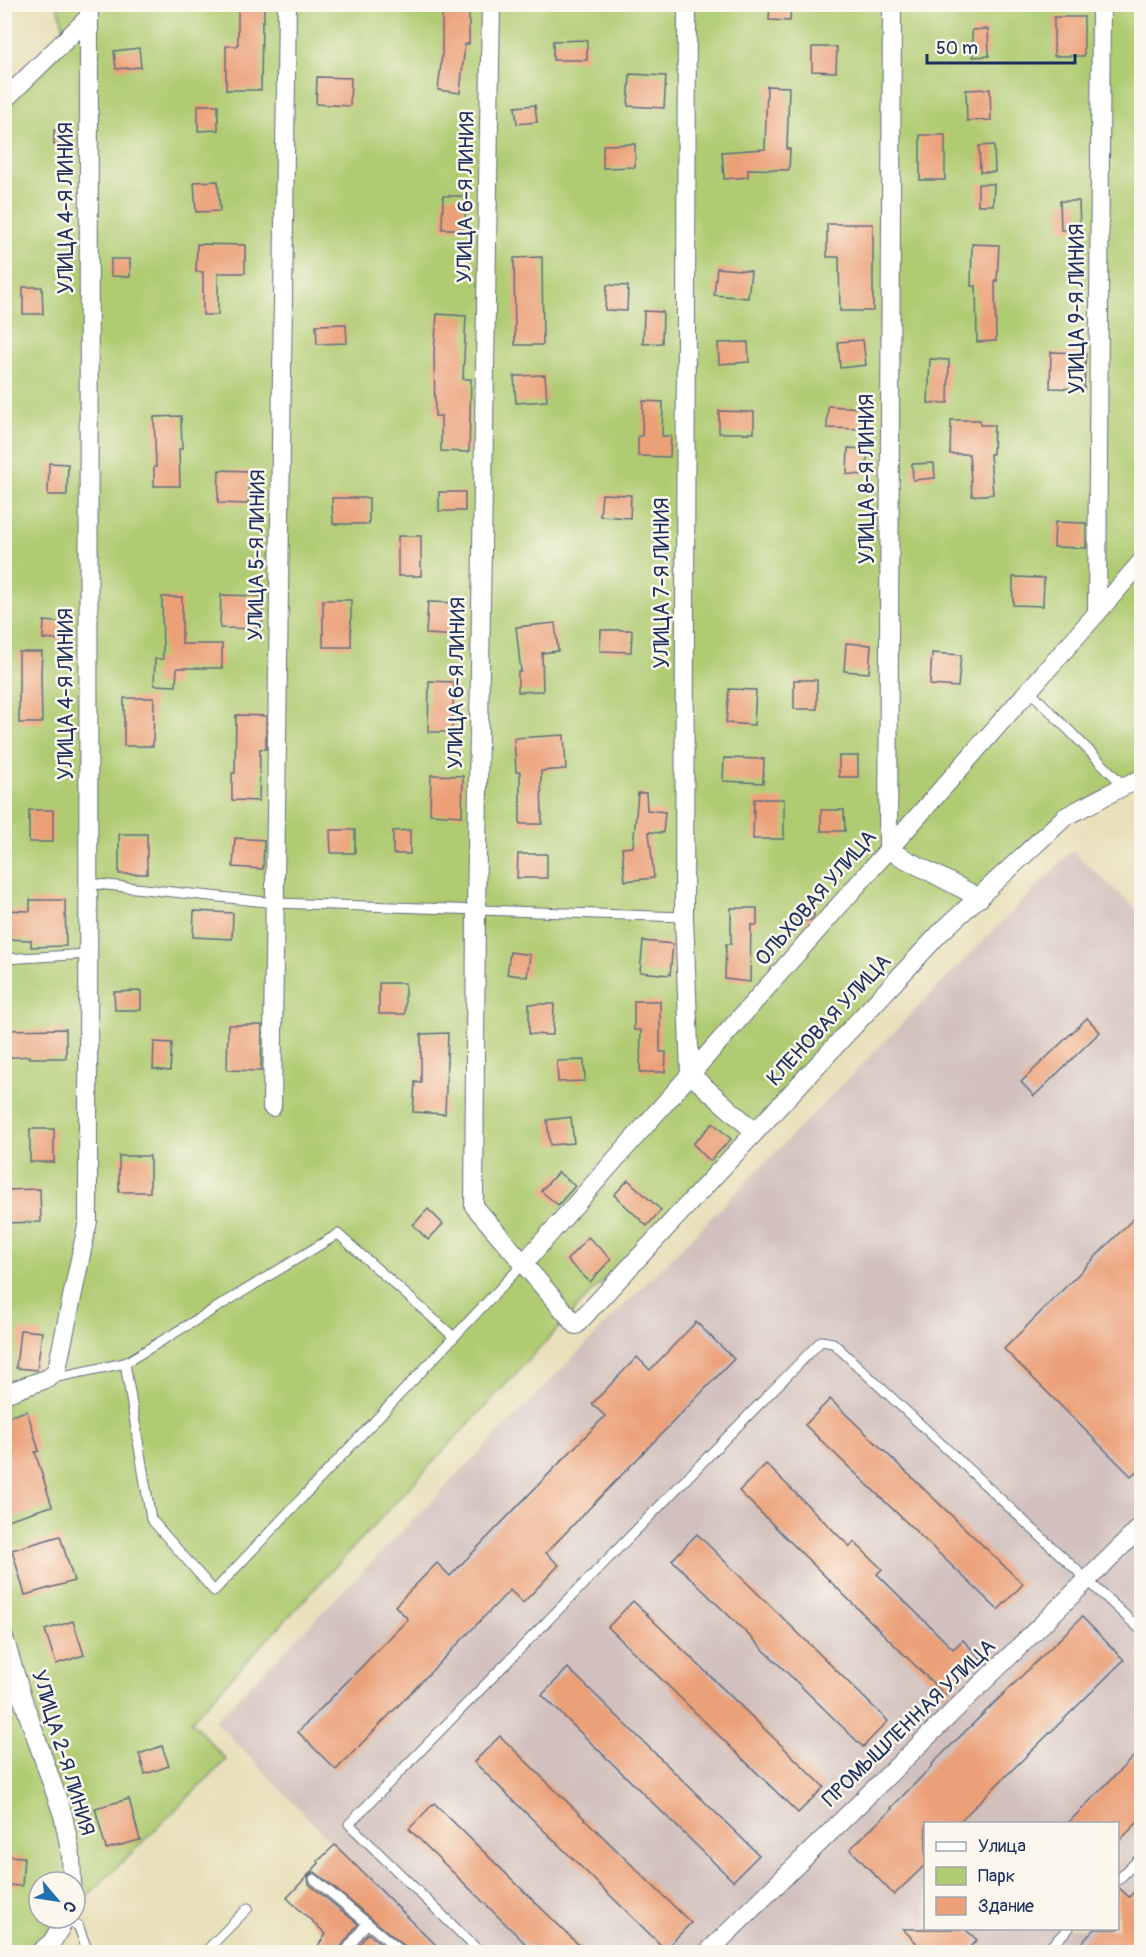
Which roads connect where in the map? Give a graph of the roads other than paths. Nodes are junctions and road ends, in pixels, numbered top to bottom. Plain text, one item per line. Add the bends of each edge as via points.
1 (287, 4) edge
2 (491, 4) edge
3 (687, 4) edge
4 (892, 4) edge
5 (1101, 4) edge
6 (89, 11) edge
7 (4, 100) edge
8 (1142, 561) edge
9 (1098, 613) junction
10 (1029, 690) junction
11 (1135, 784) edge
12 (888, 850) junction
13 (88, 883) junction
14 (980, 898) junction
15 (276, 903) junction
16 (476, 910) junction
17 (684, 917) junction
18 (87, 954) junction
19 (4, 959) edge
20 (690, 1074) junction
21 (272, 1107) dead end
22 (755, 1132) junction
23 (523, 1264) junction
24 (576, 1325) joint
25 (454, 1337) junction
26 (125, 1363) junction
27 (49, 1378) junction
28 (4, 1394) edge
29 (1142, 1526) edge
30 (1087, 1580) junction
31 (1142, 1631) edge
32 (4, 1638) edge
33 (1142, 1856) edge
34 (72, 1870) edge
35 (314, 1878) dead end
36 (1119, 1879) edge
37 (248, 1908) dead end
38 (367, 1923) junction
39 (59, 1930) edge
40 (80, 1930) edge
41 (1068, 1930) edge
42 (46, 1947) edge
43 (88, 1953) edge
44 (206, 1953) edge
45 (345, 1953) edge
46 (402, 1953) edge
47 (480, 1953) edge
48 (708, 1953) edge
49 (1045, 1953) edge

1 - 15 street, УЛИЦА 5-Я ЛИНИЯ
2 - 16 street, УЛИЦА 6-Я ЛИНИЯ
3 - 17 street, УЛИЦА 7-Я ЛИНИЯ
4 - 12 street, УЛИЦА 8-Я ЛИНИЯ
5 - 9 street, УЛИЦА 9-Я ЛИНИЯ
6 - 7 street
6 - 13 street, УЛИЦА 4-Я ЛИНИЯ
8 - 9 street, ОЛЬХОВАЯ УЛИЦА
9 - 10 street, ОЛЬХОВАЯ УЛИЦА
10 - 11 lane
10 - 12 street, ОЛЬХОВАЯ УЛИЦА
11 - 14 street, КЛЕНОВАЯ УЛИЦА via 1065,817
12 - 14 street
12 - 20 street, ОЛЬХОВАЯ УЛИЦА
13 - 15 lane
13 - 18 street, УЛИЦА 4-Я ЛИНИЯ
14 - 22 street, КЛЕНОВАЯ УЛИЦА via 940,933
15 - 16 lane
15 - 21 street, УЛИЦА 5-Я ЛИНИЯ
16 - 17 lane
16 - 23 street, УЛИЦА 6-Я ЛИНИЯ via 474,1206
17 - 20 street, УЛИЦА 7-Я ЛИНИЯ
18 - 19 lane
18 - 27 street, УЛИЦА 4-Я ЛИНИЯ via 88,1221 57,1368
20 - 22 street
20 - 23 street, ОЛЬХОВАЯ УЛИЦА
22 - 24 street, КЛЕНОВАЯ УЛИЦА
23 - 24 street, УЛИЦА 6-Я ЛИНИЯ
23 - 25 lane
25 - 26 lane via 338,1234
25 - 26 lane via 214,1590 151,1519
26 - 27 lane
27 - 28 street
29 - 30 street, ПРОМЫШЛЕННАЯ УЛИЦА
30 - 31 lane
30 - 47 lane via 833,1343 821,1341 350,1824
30 - 48 street, ПРОМЫШЛЕННАЯ УЛИЦА
32 - 34 street, УЛИЦА 2-Я ЛИНИЯ via 63,1815
33 - 36 lane
35 - 38 lane
37 - 44 lane
38 - 45 lane
38 - 46 lane
39 - 42 street
40 - 43 lane
41 - 49 lane

